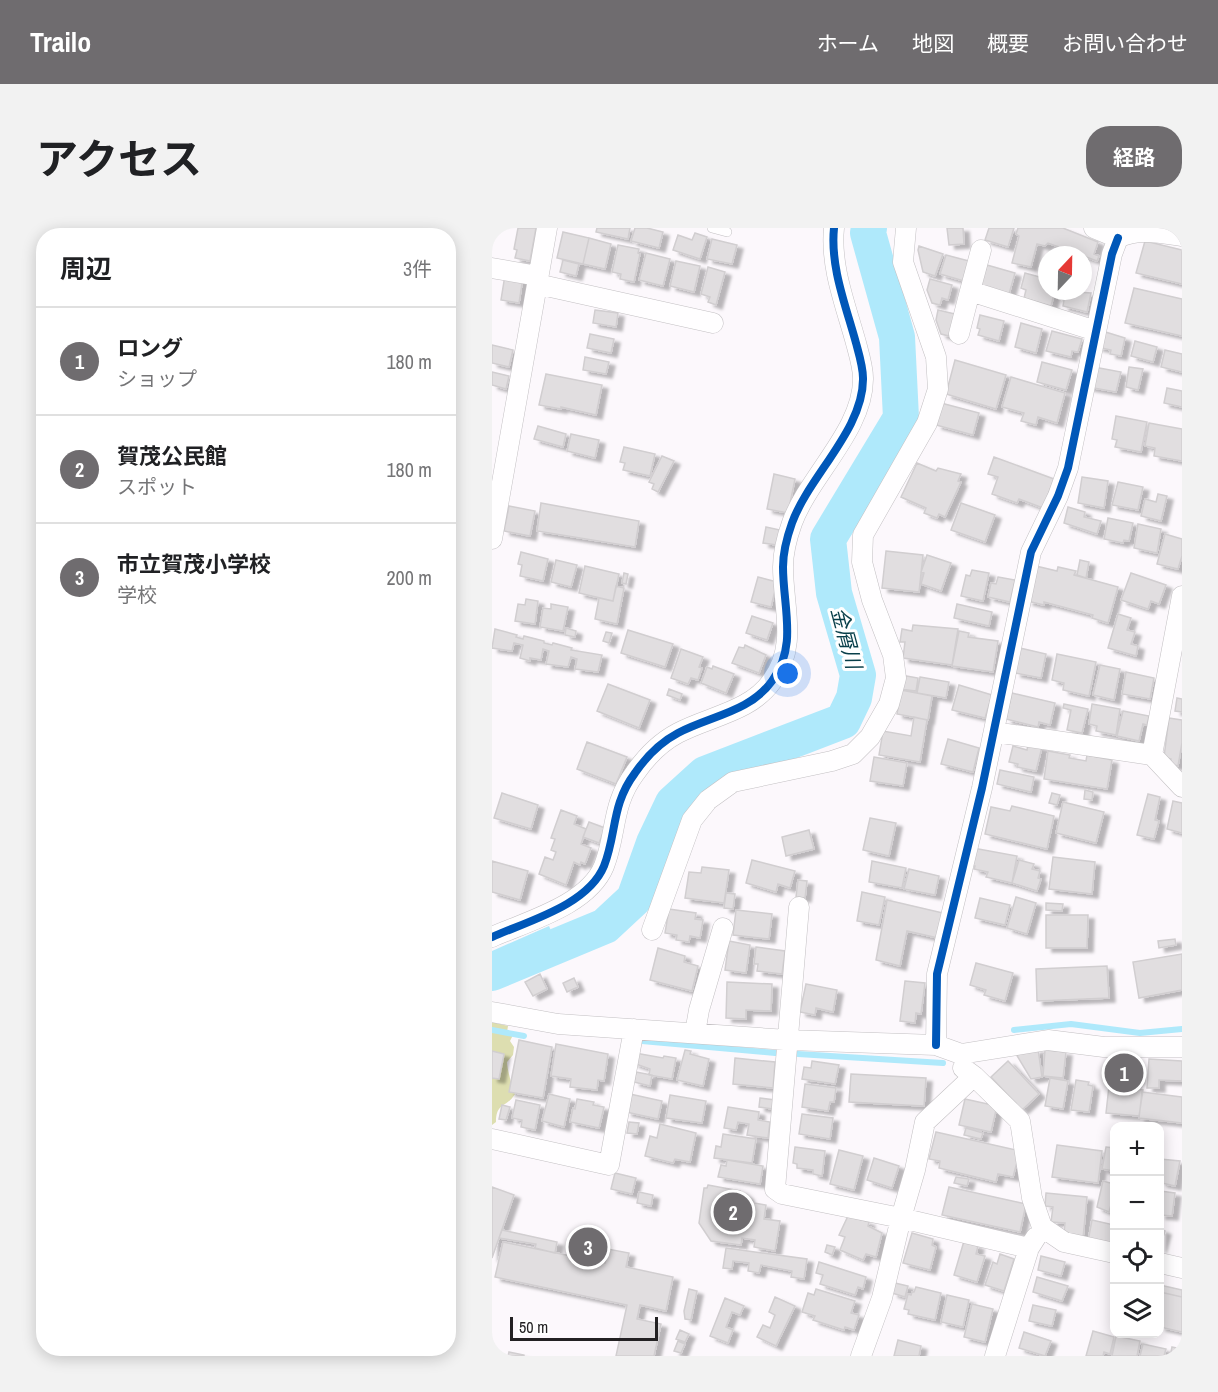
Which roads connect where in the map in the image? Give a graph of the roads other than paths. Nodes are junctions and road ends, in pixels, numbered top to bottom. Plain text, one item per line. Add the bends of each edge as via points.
1 (546, 228) edge
2 (712, 228) edge
3 (834, 228) edge
4 (906, 228) edge
5 (1094, 228) edge
6 (727, 232) dead end
7 (1182, 237) edge
8 (1119, 238) junction
9 (981, 250) dead end
10 (492, 268) edge
11 (537, 280) junction
12 (970, 291) junction
13 (713, 323) dead end
14 (1096, 331) junction
15 (960, 334) dead end
16 (492, 539) edge
17 (1182, 596) edge
18 (994, 732) junction
19 (1152, 755) junction
20 (1182, 787) edge
21 (799, 907) dead end
22 (723, 928) dead end
23 (652, 930) dead end
24 (492, 937) edge
25 (492, 1012) edge
26 (634, 1029) junction
27 (695, 1033) junction
28 (788, 1040) junction
29 (936, 1045) junction
30 (1182, 1047) edge
31 (961, 1054) junction
32 (974, 1076) junction
33 (492, 1139) edge
34 (901, 1218) junction
35 (1042, 1227) junction
36 (1029, 1248) junction
37 (1110, 1252) edge
38 (1164, 1264) edge
39 (1182, 1268) edge
40 (861, 1356) edge
41 (995, 1356) edge

1 - 11 street
2 - 6 lane
3 - 24 street via 833,254 864,377 863,390 857,413 792,523 783,568 789,638 782,665 760,694 738,708 678,733 644,761 619,800 604,865 579,898
4 - 23 street via 903,262 936,357 938,389 927,423 863,536 862,562 893,655 896,678 889,704 870,737 853,754 733,782 708,800 692,820
5 - 8 street
7 - 8 street via 1154,231 1127,233
8 - 14 street
9 - 12 street
10 - 11 street
11 - 13 street
11 - 16 street
12 - 14 street
12 - 15 street
14 - 18 street via 1068,468 1031,552
17 - 19 street
18 - 19 street
18 - 29 street via 937,974
19 - 20 street
21 - 28 street
22 - 27 street
25 - 26 street via 558,1024
26 - 27 street
26 - 33 street via 609,1165
27 - 28 street
28 - 29 street
28 - 34 street via 775,1189 782,1194
29 - 31 street
30 - 31 street via 1104,1047 1048,1040
31 - 32 street via 961,1066
32 - 34 street via 925,1122
32 - 35 street via 1020,1121 1032,1198
34 - 36 street
34 - 40 street via 882,1298
35 - 36 street
35 - 37 street via 1064,1242
36 - 41 street
38 - 39 street

